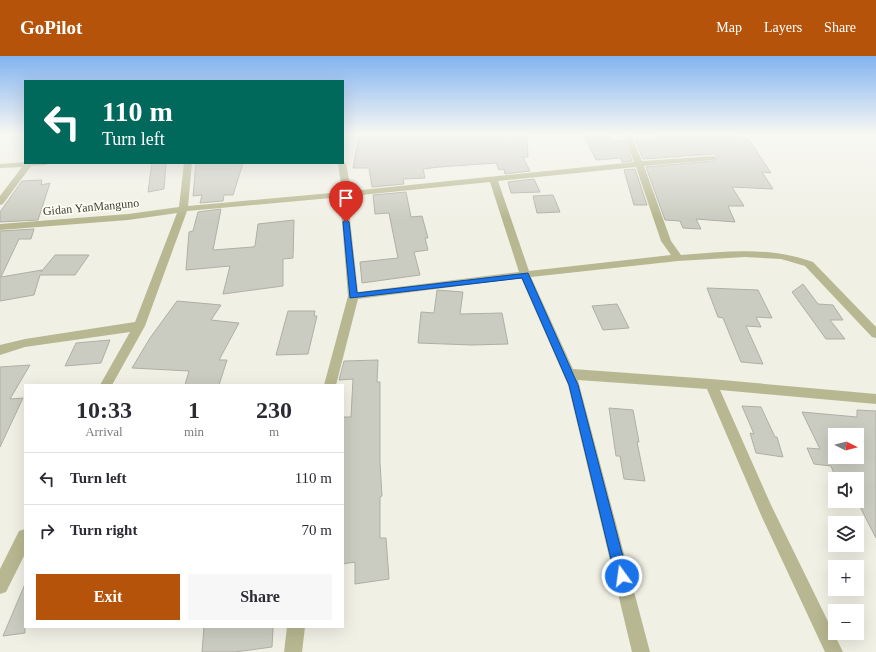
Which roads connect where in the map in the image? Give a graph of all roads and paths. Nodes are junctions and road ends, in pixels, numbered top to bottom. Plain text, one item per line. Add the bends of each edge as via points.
1 (653, 163) edge
2 (28, 164) edge
3 (188, 164) edge
4 (342, 164) edge
5 (638, 164) junction
6 (0, 166) edge
7 (493, 179) junction
8 (347, 194) junction
9 (0, 202) edge
10 (183, 209) junction
11 (0, 227) edge
12 (678, 258) junction
13 (525, 275) junction
14 (353, 296) junction
15 (139, 326) junction
16 (876, 334) edge
17 (0, 350) edge
18 (569, 374) junction
19 (107, 384) edge
20 (330, 384) edge
21 (711, 384) junction
22 (876, 399) edge
23 (24, 539) edge
24 (2, 578) edge
25 (296, 628) edge
26 (293, 652) edge
27 (641, 652) edge
28 (834, 652) edge

1 - 5 street, Gidan YanManguno
2 - 6 street
2 - 9 street
3 - 10 street
4 - 8 street
5 - 7 street, Gidan YanManguno
5 - 12 street via 666,241
7 - 8 street, Gidan YanManguno
7 - 13 street
8 - 10 street, Gidan YanManguno
8 - 14 street via 345,210
10 - 11 street, Gidan YanManguno via 128,217
10 - 15 street
12 - 13 street
12 - 16 street via 733,255 797,258 809,264
13 - 14 street
13 - 18 street
14 - 20 street
15 - 17 street via 25,343
15 - 19 street
18 - 21 street
18 - 27 street via 590,445
21 - 22 street
21 - 28 street via 766,510
23 - 24 street
25 - 26 street

